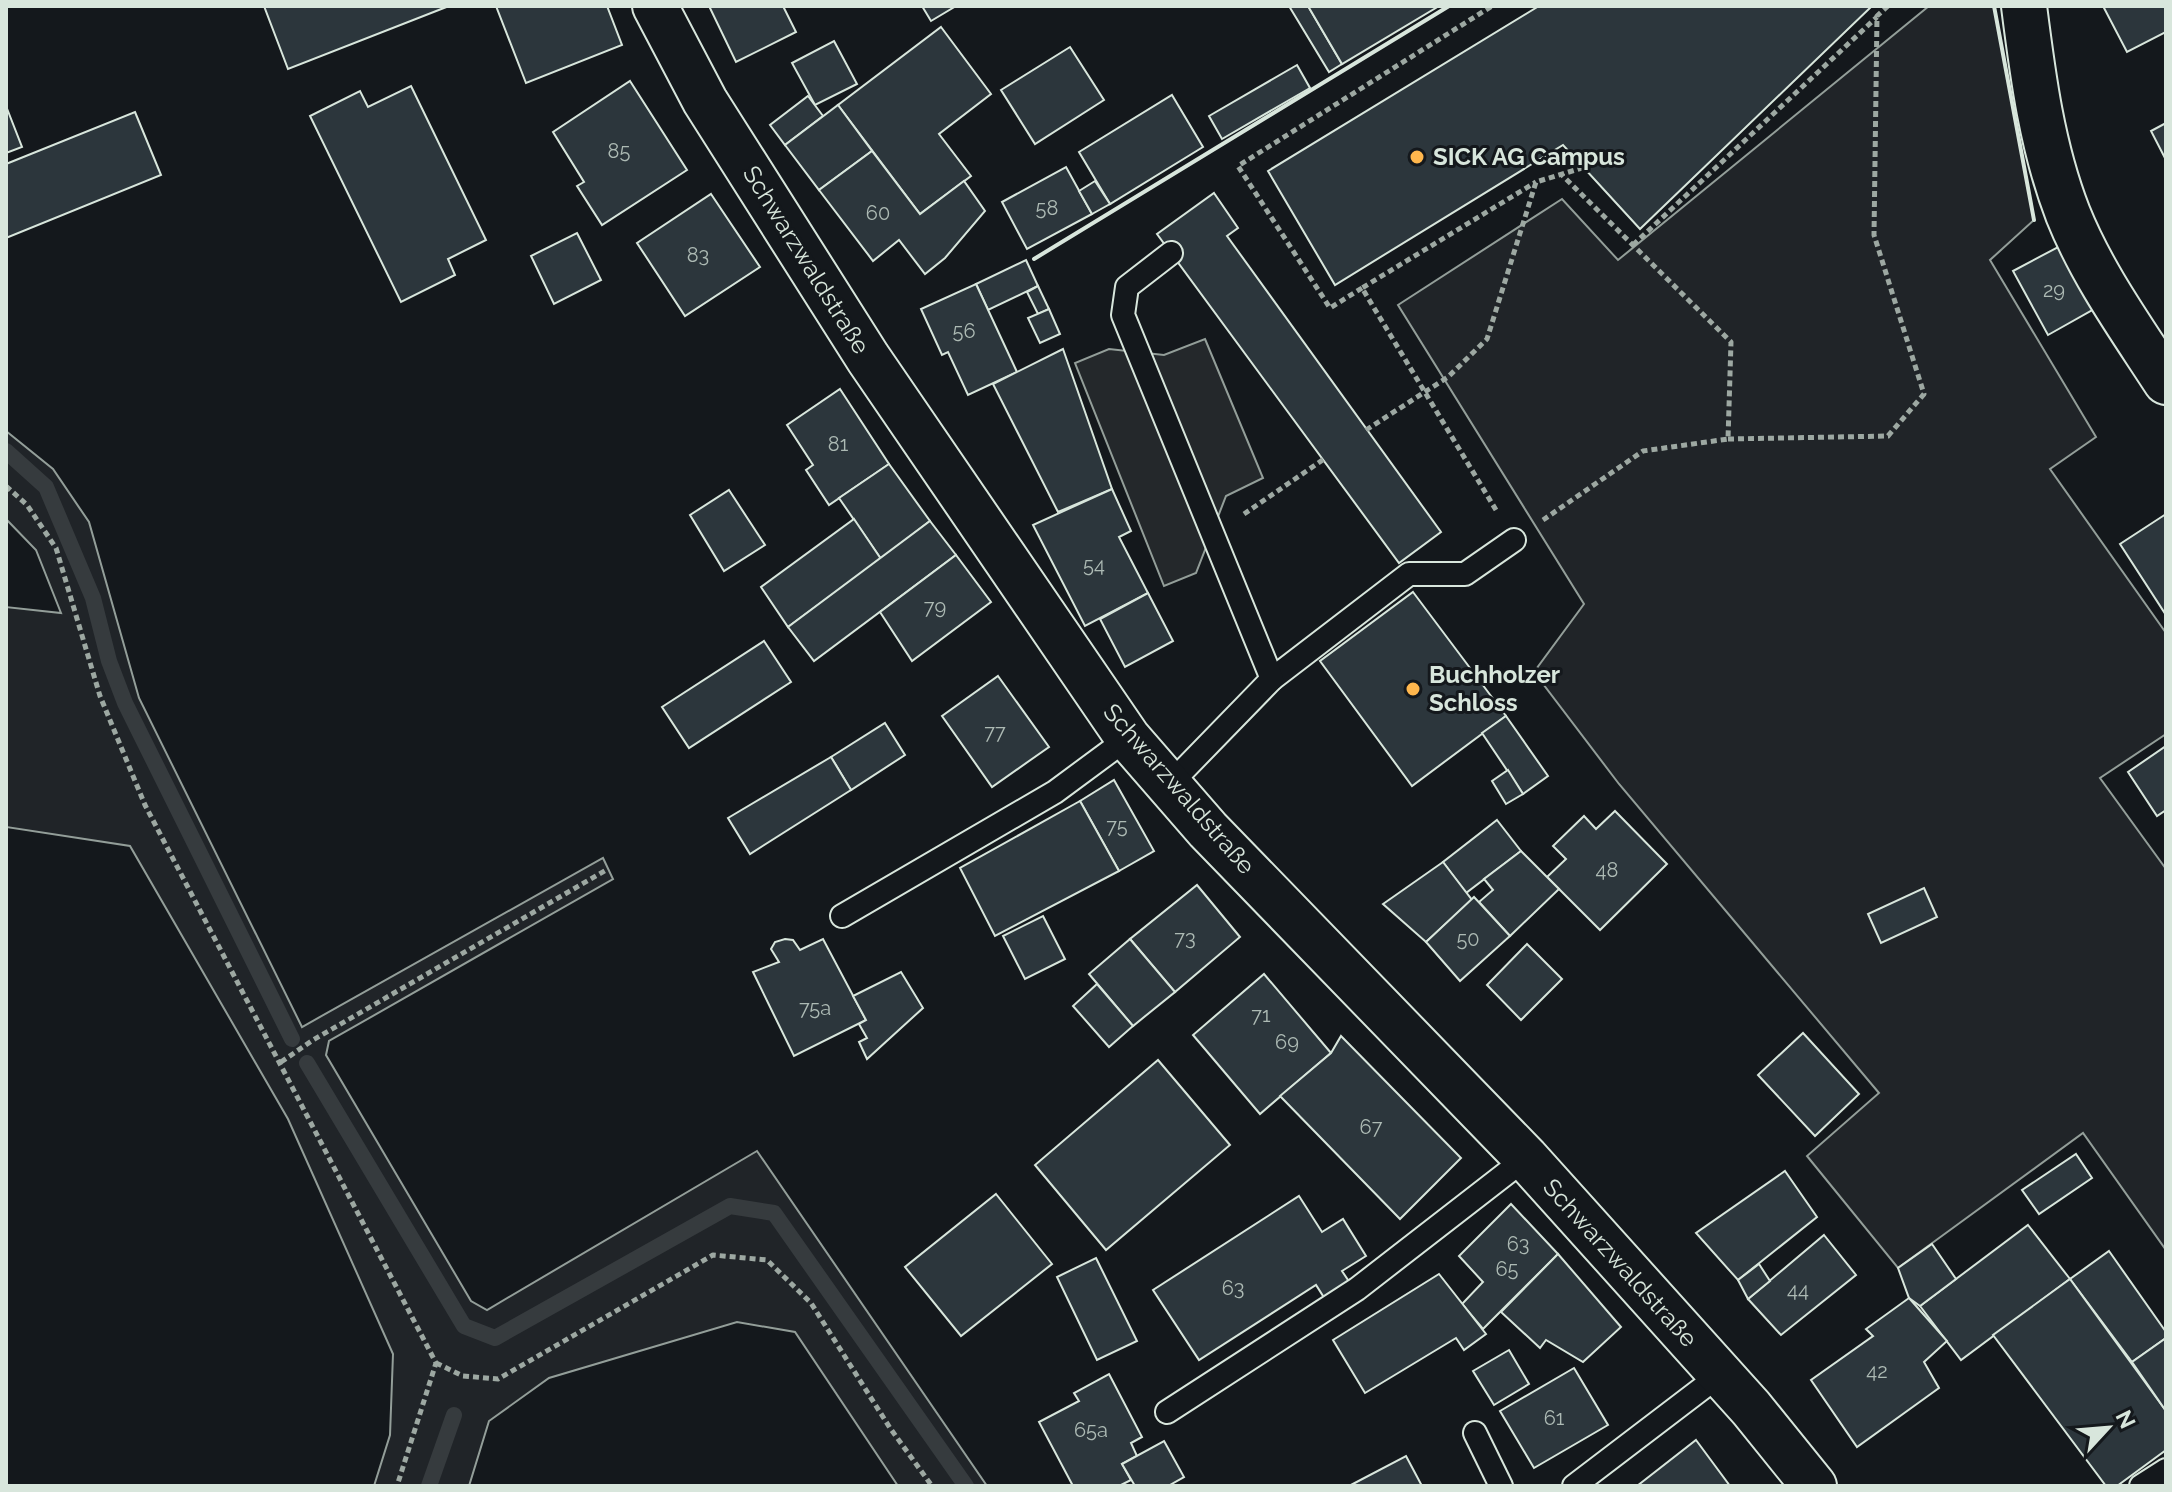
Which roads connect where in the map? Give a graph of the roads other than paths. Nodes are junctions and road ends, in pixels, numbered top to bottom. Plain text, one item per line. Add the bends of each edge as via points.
1 (655, 6) edge
2 (2024, 6) edge
3 (1171, 253) dead end
4 (2166, 382) edge
5 (1514, 540) road end
6 (1272, 679) junction
7 (1128, 738) junction
8 (1169, 785) junction
9 (842, 916) dead end
10 (1526, 1158) junction
11 (1721, 1374) junction
12 (1167, 1412) dead end
13 (1475, 1433) dead end
14 (2166, 1470) edge
15 (1501, 1486) edge
16 (1574, 1486) edge
17 (1814, 1486) edge
18 (2141, 1486) edge

1 - 7 street, Schwarzwaldstraße via 705,101 868,358
2 - 4 street via 2039,119 2069,218 2108,293
3 - 6 lane via 1127,287 1123,315
5 - 6 lane via 1465,574 1409,574
6 - 8 lane
7 - 8 street, Schwarzwaldstraße
7 - 9 lane via 1055,792
8 - 10 street, Schwarzwaldstraße
10 - 11 street, Schwarzwaldstraße
10 - 12 lane via 1357,1289
11 - 16 lane
11 - 17 street, Schwarzwaldstraße
13 - 15 lane
14 - 18 lane

